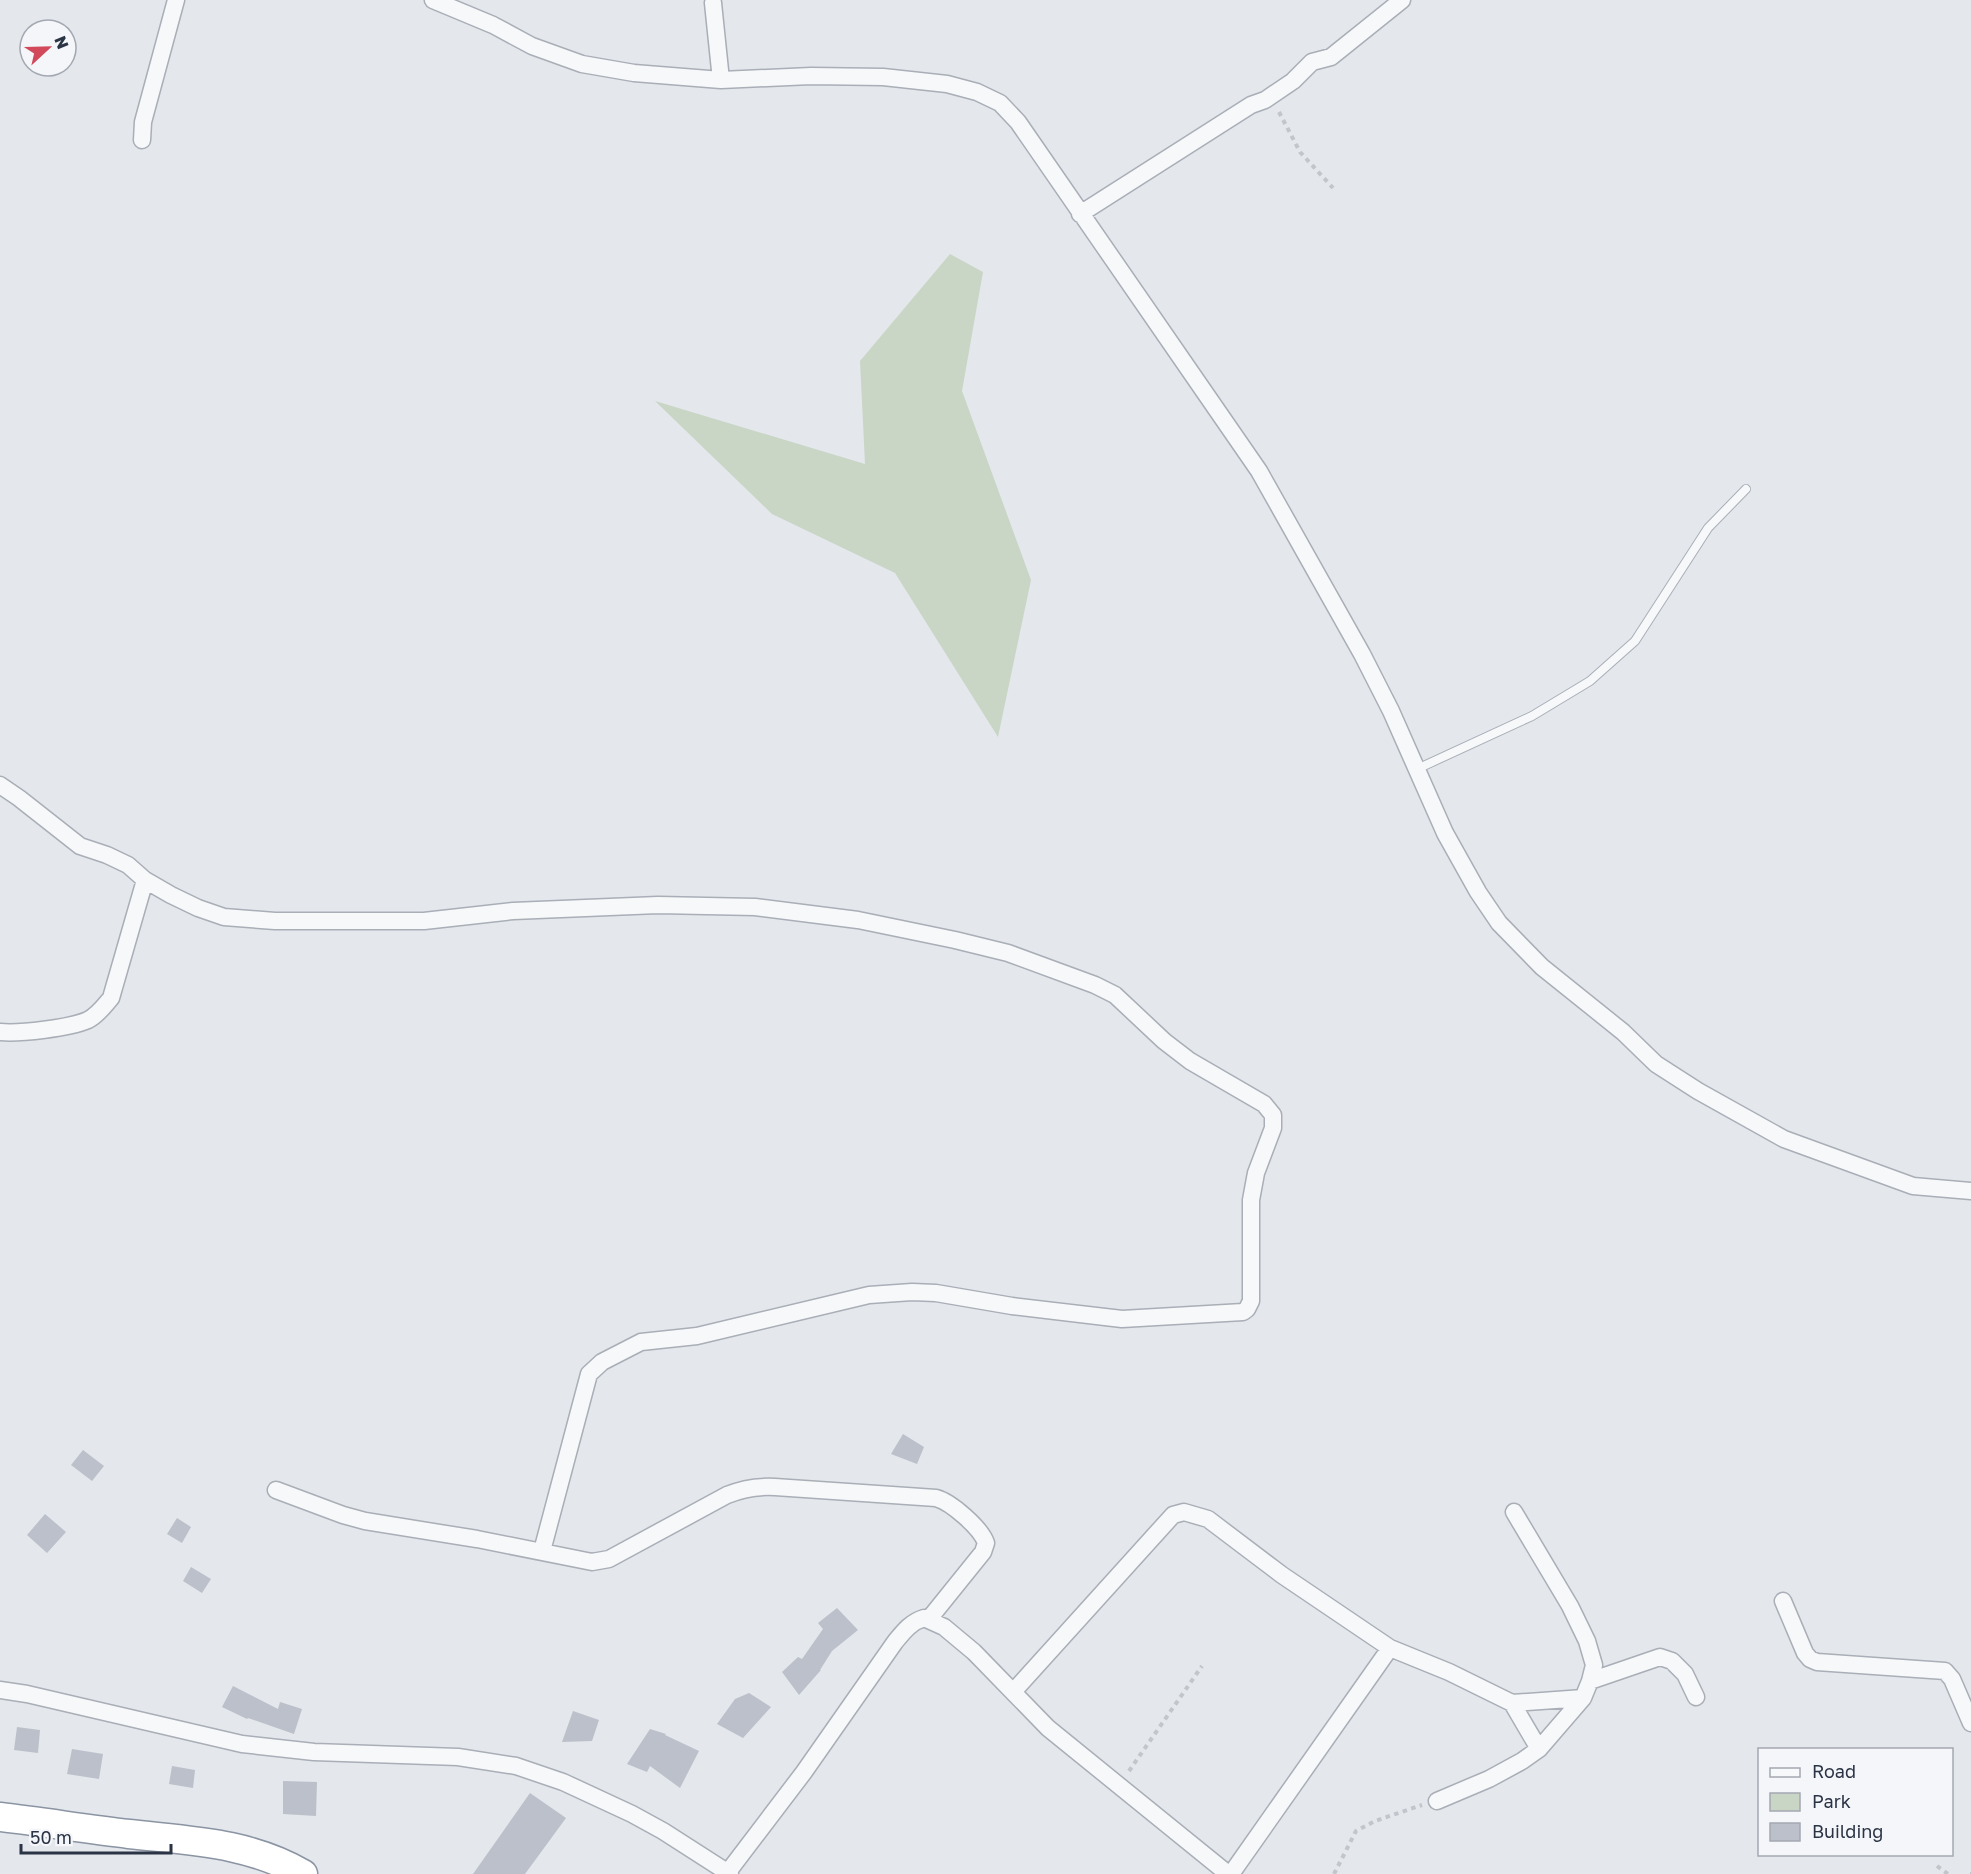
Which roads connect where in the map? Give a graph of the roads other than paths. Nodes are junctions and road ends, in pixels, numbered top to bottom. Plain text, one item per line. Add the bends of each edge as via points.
1 (176, 0) edge
2 (433, 0) edge
3 (1402, 0) edge
4 (713, 3) dead end
5 (721, 80) junction
6 (142, 140) dead end
7 (1080, 214) junction
8 (1746, 489) dead end
9 (1417, 769) junction
10 (0, 785) edge
11 (145, 879) junction
12 (0, 1032) edge
13 (1971, 1191) edge
14 (276, 1490) dead end
15 (1514, 1512) dead end
16 (542, 1551) junction
17 (1783, 1601) dead end
18 (929, 1619) junction
19 (1390, 1648) junction
20 (1590, 1681) junction
21 (0, 1690) edge
22 (1013, 1692) junction
23 (1696, 1697) dead end
24 (1583, 1698) junction
25 (1512, 1703) junction
26 (1971, 1723) edge
27 (1539, 1749) junction
28 (1437, 1801) road end
29 (0, 1817) edge
30 (729, 1873) edge
31 (303, 1874) edge
32 (1229, 1874) edge

1 - 6 street via 143,122
2 - 5 street via 532,46 582,64
3 - 7 street via 1331,57 1312,62 1265,100 1251,105
4 - 5 street
5 - 7 street via 883,77 947,84 977,92 999,102 1018,122
7 - 9 street via 1259,471 1362,654
8 - 9 lane via 1708,528 1635,641 1590,681 1532,716
9 - 13 street via 1445,833 1499,923 1542,967 1656,1064 1784,1139 1913,1186
10 - 11 street via 80,846 108,855
11 - 12 street via 111,998 101,1011 86,1020 35,1031
11 - 16 street via 224,918 424,921 513,911 669,905 755,907 912,931 1008,952 1106,990 1190,1061 1264,1104 1273,1115 1274,1128 1256,1173 1251,1200 1251,1300 1243,1312 1122,1319 912,1292 858,1297 698,1336 641,1342 602,1362 589,1374
14 - 16 street via 365,1521
15 - 20 street via 1587,1641 1594,1665
16 - 18 street via 600,1562 727,1495 759,1486 936,1498 948,1502 981,1533 986,1543
17 - 26 street via 1810,1659 1945,1671
18 - 22 street via 974,1652
18 - 30 street via 915,1621 895,1642
19 - 22 street via 1208,1519 1184,1512 1173,1515
19 - 25 street
19 - 32 street
20 - 23 street via 1659,1657 1672,1661 1685,1674
20 - 24 street
21 - 30 street via 242,1744 314,1752 458,1757 516,1766 563,1782 632,1814
22 - 32 street via 1048,1728
24 - 25 street
24 - 27 street
25 - 27 street
27 - 28 street via 1489,1779
29 - 31 highway via 202,1841 248,1850

